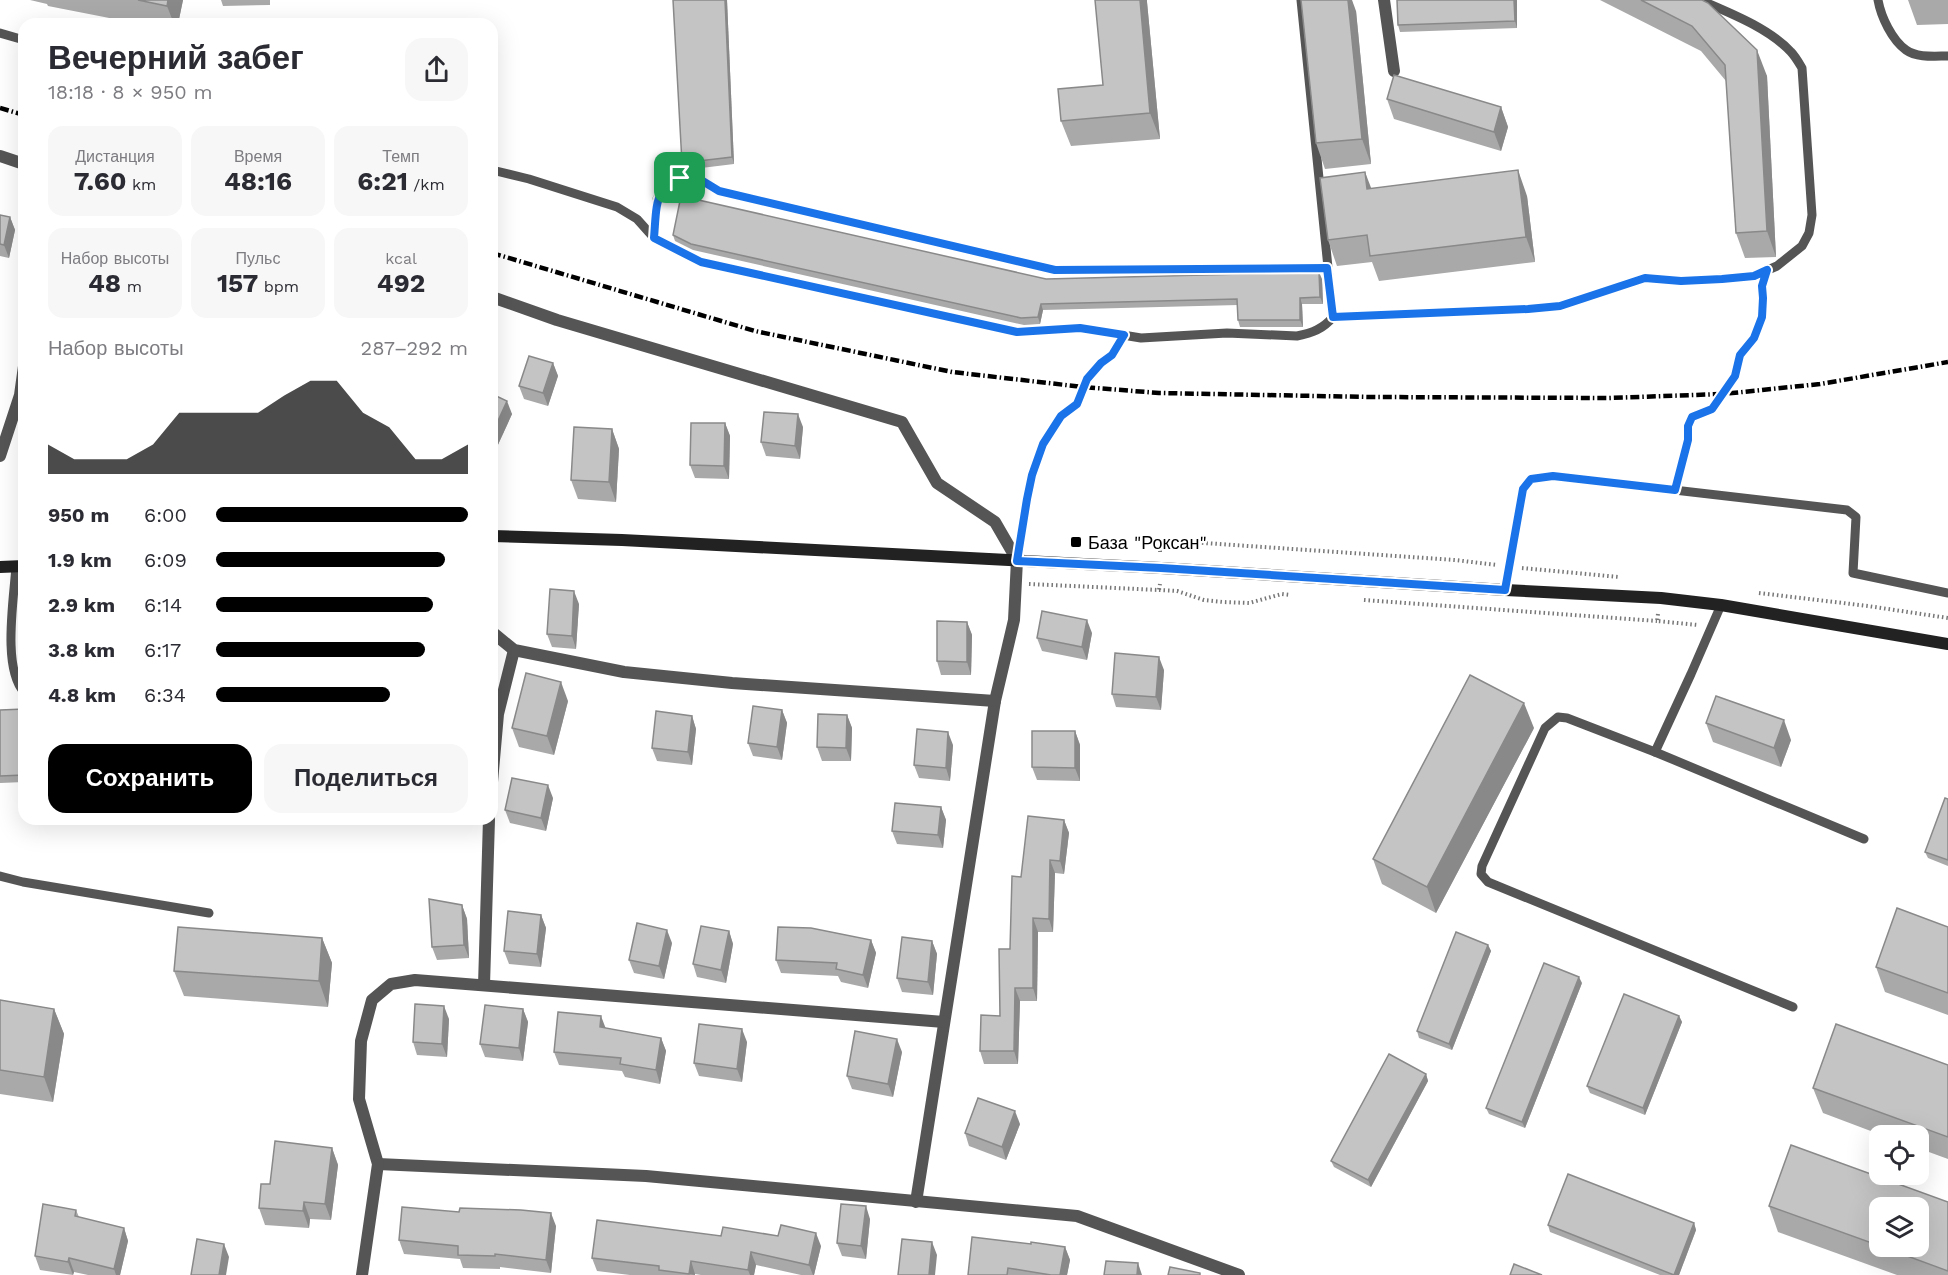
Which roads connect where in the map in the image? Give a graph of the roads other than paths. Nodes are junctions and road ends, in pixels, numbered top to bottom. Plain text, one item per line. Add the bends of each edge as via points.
1 (1301, 0) edge
2 (1384, 0) edge
3 (1700, 0) edge
4 (1878, 0) edge
5 (0, 33) edge
6 (18, 38) edge
7 (1948, 56) edge
8 (1394, 71) dead end
9 (0, 156) edge
10 (18, 162) edge
11 (498, 171) edge
12 (654, 238) junction
13 (1327, 268) junction
14 (498, 299) edge
15 (1333, 317) junction
16 (18, 401) edge
17 (0, 456) edge
18 (498, 536) edge
19 (1017, 561) junction
20 (18, 566) edge
21 (0, 567) edge
22 (18, 585) edge
23 (1505, 590) junction
24 (1948, 593) edge
25 (1720, 605) junction
26 (498, 637) edge
27 (1948, 644) edge
28 (514, 650) junction
29 (18, 683) edge
30 (995, 701) junction
31 (498, 714) edge
32 (1655, 752) junction
33 (489, 825) edge
34 (1864, 839) dead end
35 (0, 876) edge
36 (209, 913) dead end
37 (484, 985) junction
38 (1793, 1007) dead end
39 (944, 1022) junction
40 (378, 1164) junction
41 (916, 1202) junction
42 (362, 1275) edge
43 (1239, 1275) edge

1 - 13 lane
2 - 8 street
3 - 15 lane via 1747,21 1791,52 1802,68 1812,215 1802,246 1777,266 1754,276 1681,281 1645,278 1560,306
4 - 7 lane via 1891,32 1906,50 1926,56
5 - 6 lane
9 - 10 street
11 - 12 lane via 617,207 637,219
12 - 13 lane via 657,199 666,185 680,178 696,177 719,191 1055,270
12 - 15 lane via 701,262 1017,332 1080,328 1141,338 1227,333 1297,336 1318,330
13 - 15 lane
14 - 19 street via 902,422 937,483 995,522
16 - 17 street
18 - 19 street
19 - 23 street
19 - 30 street via 1014,620
20 - 21 street
22 - 29 lane via 11,650
23 - 24 lane via 1523,489 1531,479 1553,476 1847,510 1856,517 1853,573
23 - 25 street
25 - 27 street
25 - 32 lane
26 - 28 street
28 - 30 street via 635,673
28 - 31 street
30 - 39 street
32 - 34 lane
32 - 38 lane via 1558,717 1545,728 1481,874 1488,882
33 - 37 street
35 - 36 lane
37 - 39 street
37 - 40 street via 415,980 391,984 372,1000 361,1041 359,1099
39 - 41 street
40 - 41 street via 646,1176
40 - 42 street
41 - 43 street via 1077,1216

